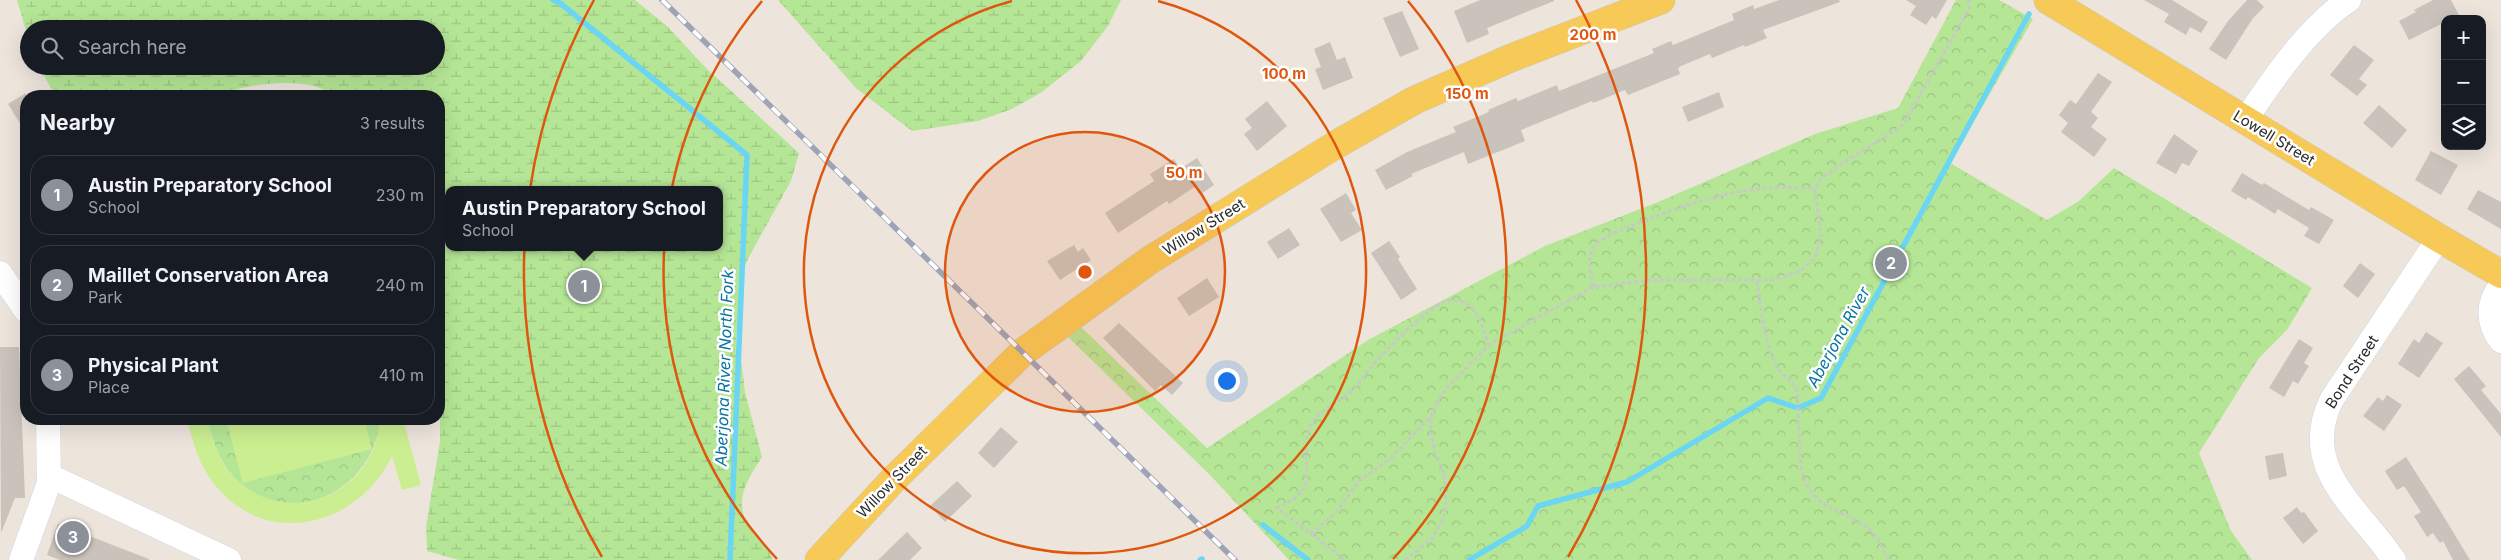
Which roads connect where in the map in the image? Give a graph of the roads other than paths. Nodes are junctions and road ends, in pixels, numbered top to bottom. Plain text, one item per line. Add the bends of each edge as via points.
1 (1661, 0) edge
2 (2048, 0) edge
3 (2349, 0) edge
4 (2245, 121) junction
5 (2439, 238) junction
6 (0, 273) edge
7 (2501, 274) edge
8 (2501, 285) edge
9 (20, 303) edge
10 (2501, 341) edge
11 (48, 425) edge
12 (50, 476) junction
13 (21, 560) edge
14 (229, 560) edge
15 (819, 560) edge
16 (2394, 560) edge

1 - 15 main road, Willow Street via 1511,58 1415,100 1337,144 1150,260 1023,352 941,431
2 - 4 main road, Lowell Street
3 - 4 street via 2296,52
4 - 5 main road, Lowell Street
5 - 7 main road, Lowell Street
5 - 16 street, Bond Street via 2332,399 2322,423 2324,454 2334,482
6 - 9 street
8 - 10 street via 2490,307 2492,327
11 - 12 street
12 - 13 street via 48,490
12 - 14 street

